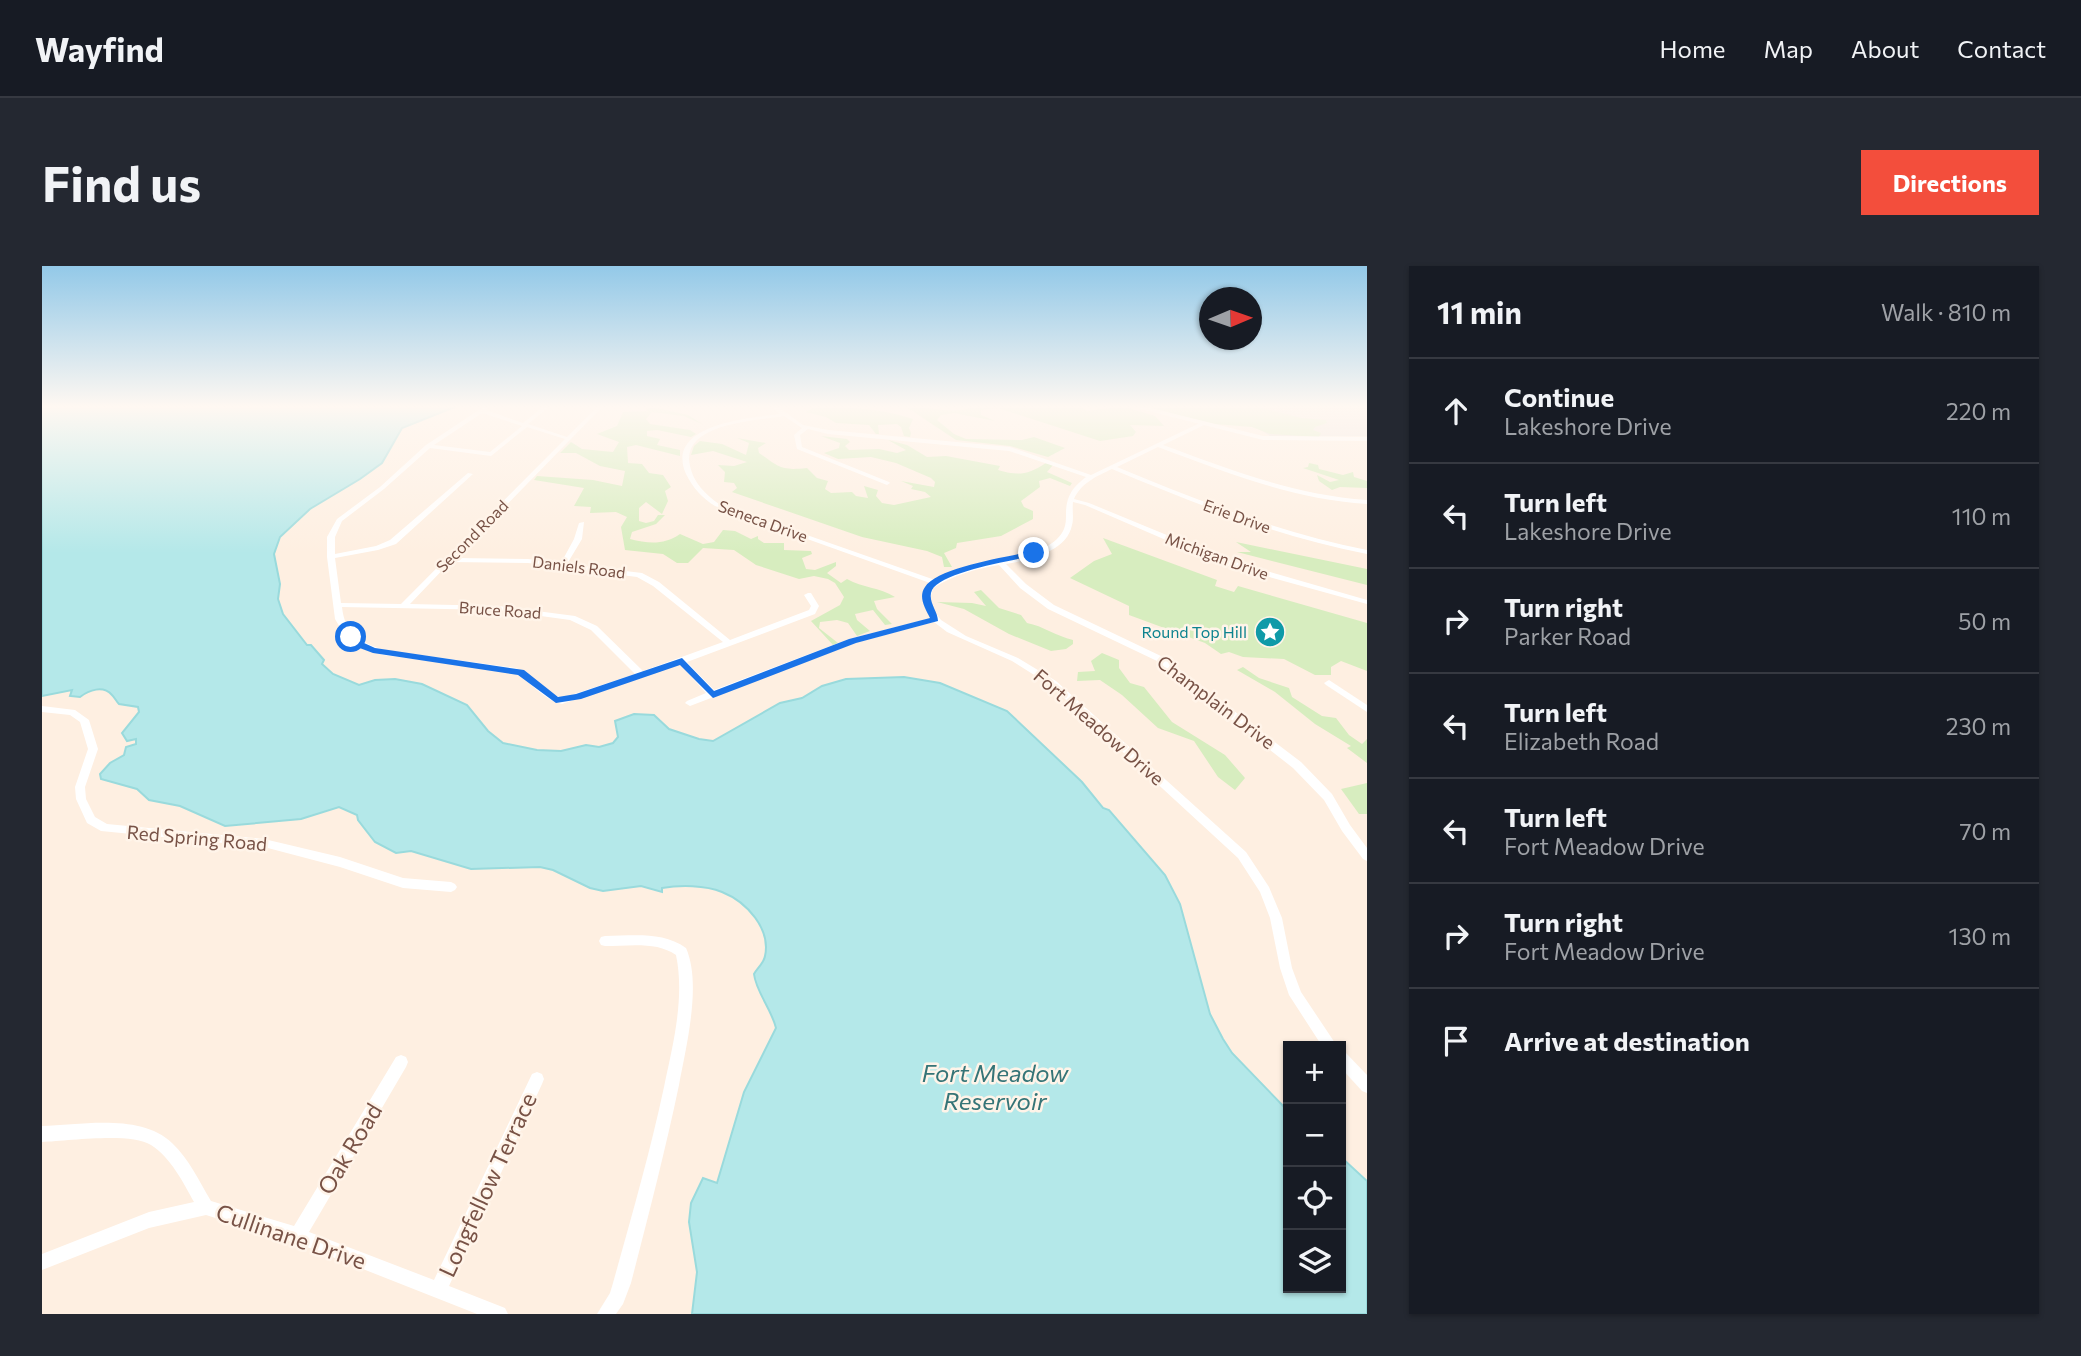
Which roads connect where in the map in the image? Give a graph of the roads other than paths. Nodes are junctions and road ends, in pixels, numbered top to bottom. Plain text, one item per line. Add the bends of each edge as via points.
1 (420, 455) edge
2 (553, 455) edge
3 (683, 455) edge
4 (813, 455) edge
5 (1027, 455) edge
6 (1137, 455) edge
7 (1185, 455) edge
8 (1112, 467) junction
9 (470, 474) dead end
10 (1091, 477) junction
11 (887, 483) dead end
12 (1071, 500) junction
13 (1367, 502) edge
14 (582, 523) dead end
15 (1367, 552) edge
16 (331, 557) junction
17 (449, 560) junction
18 (999, 561) junction
19 (563, 565) junction
20 (935, 582) junction
21 (808, 594) dead end
22 (1367, 603) edge
23 (337, 604) junction
24 (402, 606) junction
25 (935, 619) junction
26 (729, 643) junction
27 (682, 661) junction
28 (641, 675) junction
29 (1329, 683) dead end
30 (713, 695) junction
31 (690, 703) dead end
32 (42, 709) edge
33 (1367, 709) edge
34 (1367, 856) edge
35 (451, 887) dead end
36 (605, 942) dead end
37 (1327, 1041) edge
38 (401, 1062) dead end
39 (1346, 1063) edge
40 (537, 1079) dead end
41 (1367, 1086) edge
42 (42, 1134) edge
43 (206, 1207) junction
44 (298, 1236) junction
45 (42, 1262) edge
46 (438, 1291) junction
47 (499, 1314) edge
48 (606, 1314) edge

1 - 16 street via 336,524
2 - 17 street, Second Road
3 - 20 street, Seneca Drive via 698,490 717,505
4 - 11 street
5 - 10 street
6 - 8 street
7 - 13 street via 1277,489
8 - 10 street
8 - 15 street, Erie Drive via 1264,527
9 - 16 street via 393,542
10 - 12 street
12 - 18 street via 1071,521 1061,539 1046,550
12 - 22 street, Michigan Drive via 1222,561
14 - 19 street via 576,545
16 - 23 street
17 - 19 street, Daniels Road
17 - 24 street, Second Road
18 - 20 street via 960,569
18 - 34 street, Champlain Drive via 1051,607 1160,659 1297,765 1328,797
19 - 26 street, Daniels Road via 644,577
20 - 25 street via 926,599
21 - 26 street via 816,606 812,612
23 - 24 street, Bruce Road
23 - 28 street via 341,624 366,648 513,670 531,678 556,700
24 - 28 street, Bruce Road via 498,608 579,619
25 - 30 street via 865,636
25 - 37 street, Fort Meadow Drive via 1053,683 1241,855 1265,890 1296,995
26 - 27 street
27 - 28 street
27 - 30 street
29 - 33 street
30 - 31 street
32 - 35 street, Red Spring Road via 72,712 84,720 93,748 80,787 82,799 91,820 105,828 264,843 403,883
36 - 48 street via 665,942 682,952 686,963 667,1110 622,1283
38 - 44 street, Oak Road
39 - 41 street
40 - 46 street, Longfellow Terrace
42 - 43 street via 125,1132 149,1136 179,1162
43 - 44 street, Cullinane Drive
43 - 45 street, Cullinane Drive via 149,1220
44 - 46 street, Cullinane Drive
46 - 47 street, Cullinane Drive

